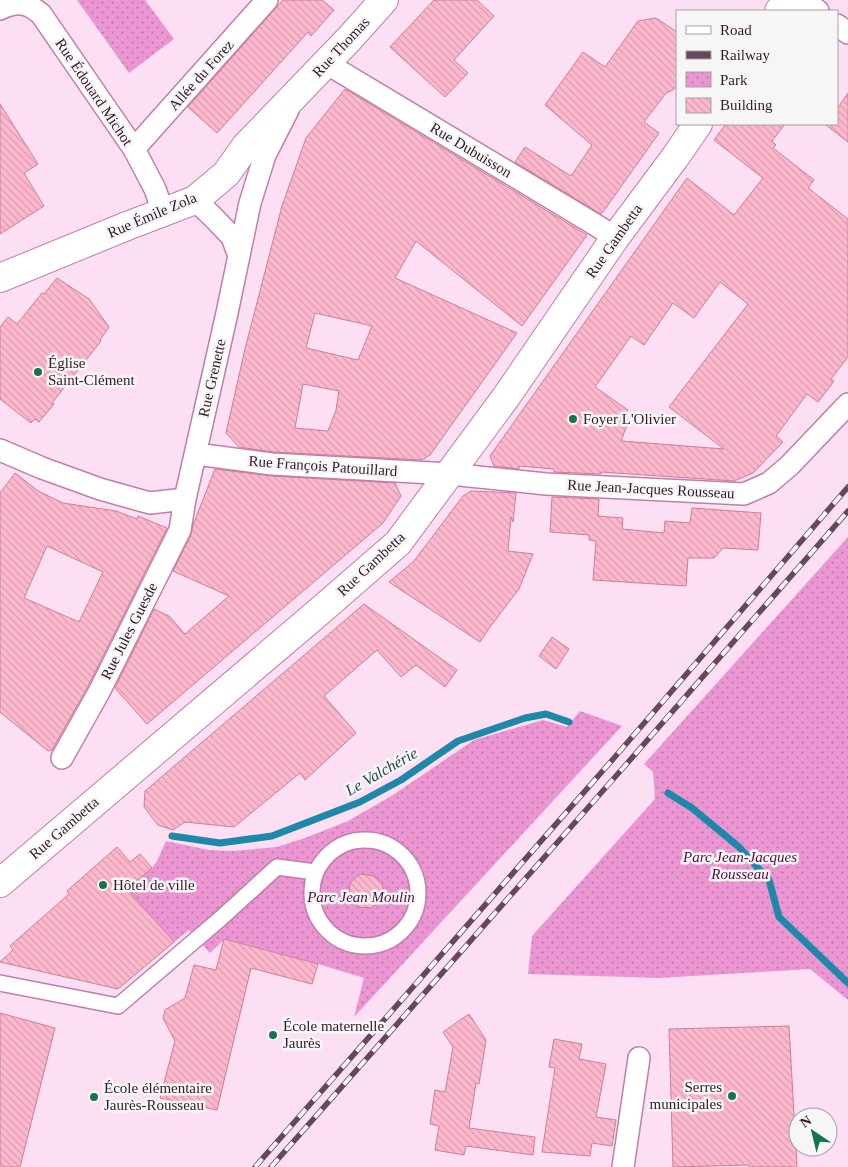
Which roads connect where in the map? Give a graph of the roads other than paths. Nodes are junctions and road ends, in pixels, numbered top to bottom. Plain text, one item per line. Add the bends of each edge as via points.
1 (267, 0) edge
2 (384, 0) edge
3 (789, 0) edge
4 (803, 0) edge
5 (0, 9) edge
6 (780, 10) edge
7 (817, 10) edge
8 (326, 64) junction
9 (297, 93) junction
10 (697, 125) edge
11 (134, 149) junction
12 (195, 200) junction
13 (163, 212) junction
14 (615, 238) junction
15 (239, 256) junction
16 (0, 278) edge
17 (848, 404) edge
18 (0, 450) edge
19 (196, 454) junction
20 (450, 474) junction
21 (185, 500) junction
22 (62, 758) dead end
23 (315, 872) junction
24 (0, 883) edge
25 (0, 983) edge
26 (639, 1058) dead end
27 (623, 1167) edge

1 - 11 street, Allée du Forez
2 - 8 main road, Rue Thomas
3 - 6 main road
4 - 7 street
5 - 11 street, Rue Édouard Michot via 14,4 26,5 41,14
8 - 9 main road, Rue Thomas
8 - 14 street, Rue Dubuisson
9 - 12 main road, Rue Émile Zola via 246,146 226,174
9 - 15 street, Rue Grenette via 265,155 250,203
10 - 14 main road, Rue Gambetta
11 - 13 street, Rue Édouard Michot
12 - 13 main road, Rue Émile Zola
12 - 15 street via 232,237
13 - 16 main road, Rue Émile Zola
14 - 20 main road, Rue Gambetta
15 - 19 street, Rue Grenette
17 - 20 street, Rue Jean-Jacques Rousseau via 783,471 769,483 744,494 546,484
18 - 21 street via 100,489 150,503
19 - 20 street, Rue François Patouillard via 272,464
19 - 21 street, Rue Grenette
20 - 24 main road, Rue Gambetta via 398,543
21 - 22 street, Rue Jules Guesde via 180,530 99,692
23 - 23 street via 325,857 339,846 356,840 374,840 391,846 405,858 414,872 418,888 417,905 399,934 368,946 351,945 336,938 315,914 312,901
23 - 25 street via 276,867 118,1006
26 - 27 street

